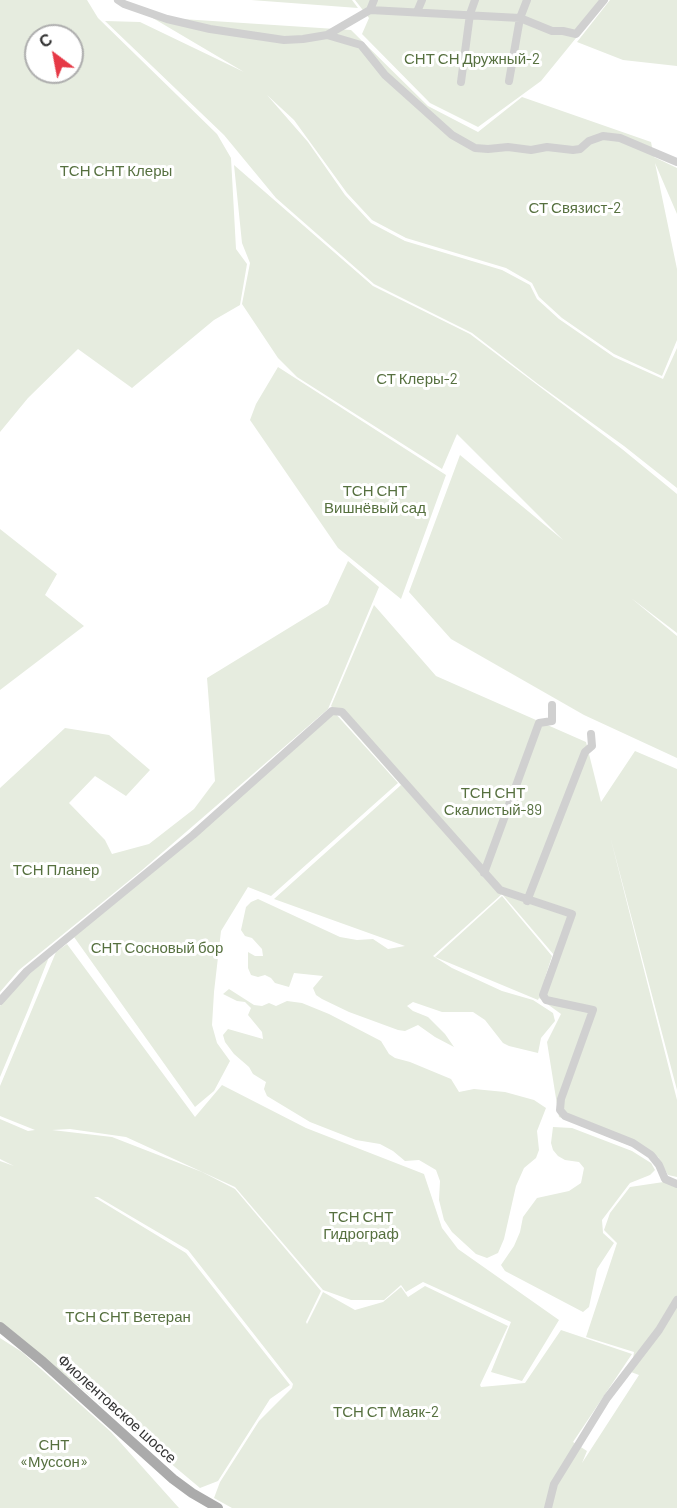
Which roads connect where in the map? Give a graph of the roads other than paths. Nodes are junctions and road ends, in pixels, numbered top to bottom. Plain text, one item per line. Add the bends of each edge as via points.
1 (118, 0) edge
2 (374, 0) edge
3 (422, 0) edge
4 (475, 0) edge
5 (527, 0) edge
6 (604, 0) edge
7 (370, 10) junction
8 (417, 12) junction
9 (470, 14) junction
10 (520, 18) junction
11 (327, 35) junction
12 (509, 81) dead end
13 (461, 82) dead end
14 (677, 162) edge
15 (552, 705) dead end
16 (591, 734) dead end
17 (484, 873) junction
18 (527, 901) junction
19 (0, 1001) edge
20 (677, 1184) edge
21 (677, 1300) edge
22 (0, 1327) edge
23 (218, 1508) edge
24 (548, 1508) edge

1 - 11 street via 167,19 210,29 284,40
2 - 7 street
3 - 8 street
4 - 9 street
5 - 10 street
6 - 10 street via 576,34 552,31
7 - 8 street
7 - 11 street
8 - 9 street
9 - 10 street
9 - 13 street
10 - 12 street
11 - 14 street via 361,45 394,82 452,135 475,148 573,150 603,136 620,138
15 - 17 street via 552,721 538,723
16 - 18 street via 592,746 585,752
17 - 18 street via 500,890
17 - 19 street via 342,712 332,711 193,835 27,971
18 - 20 street via 572,915 543,995 546,1000 593,1010 560,1110 565,1116 633,1143 651,1155 665,1179
21 - 24 street via 607,1398 554,1484
22 - 23 main road, Фиолентовское шоссе via 173,1479

